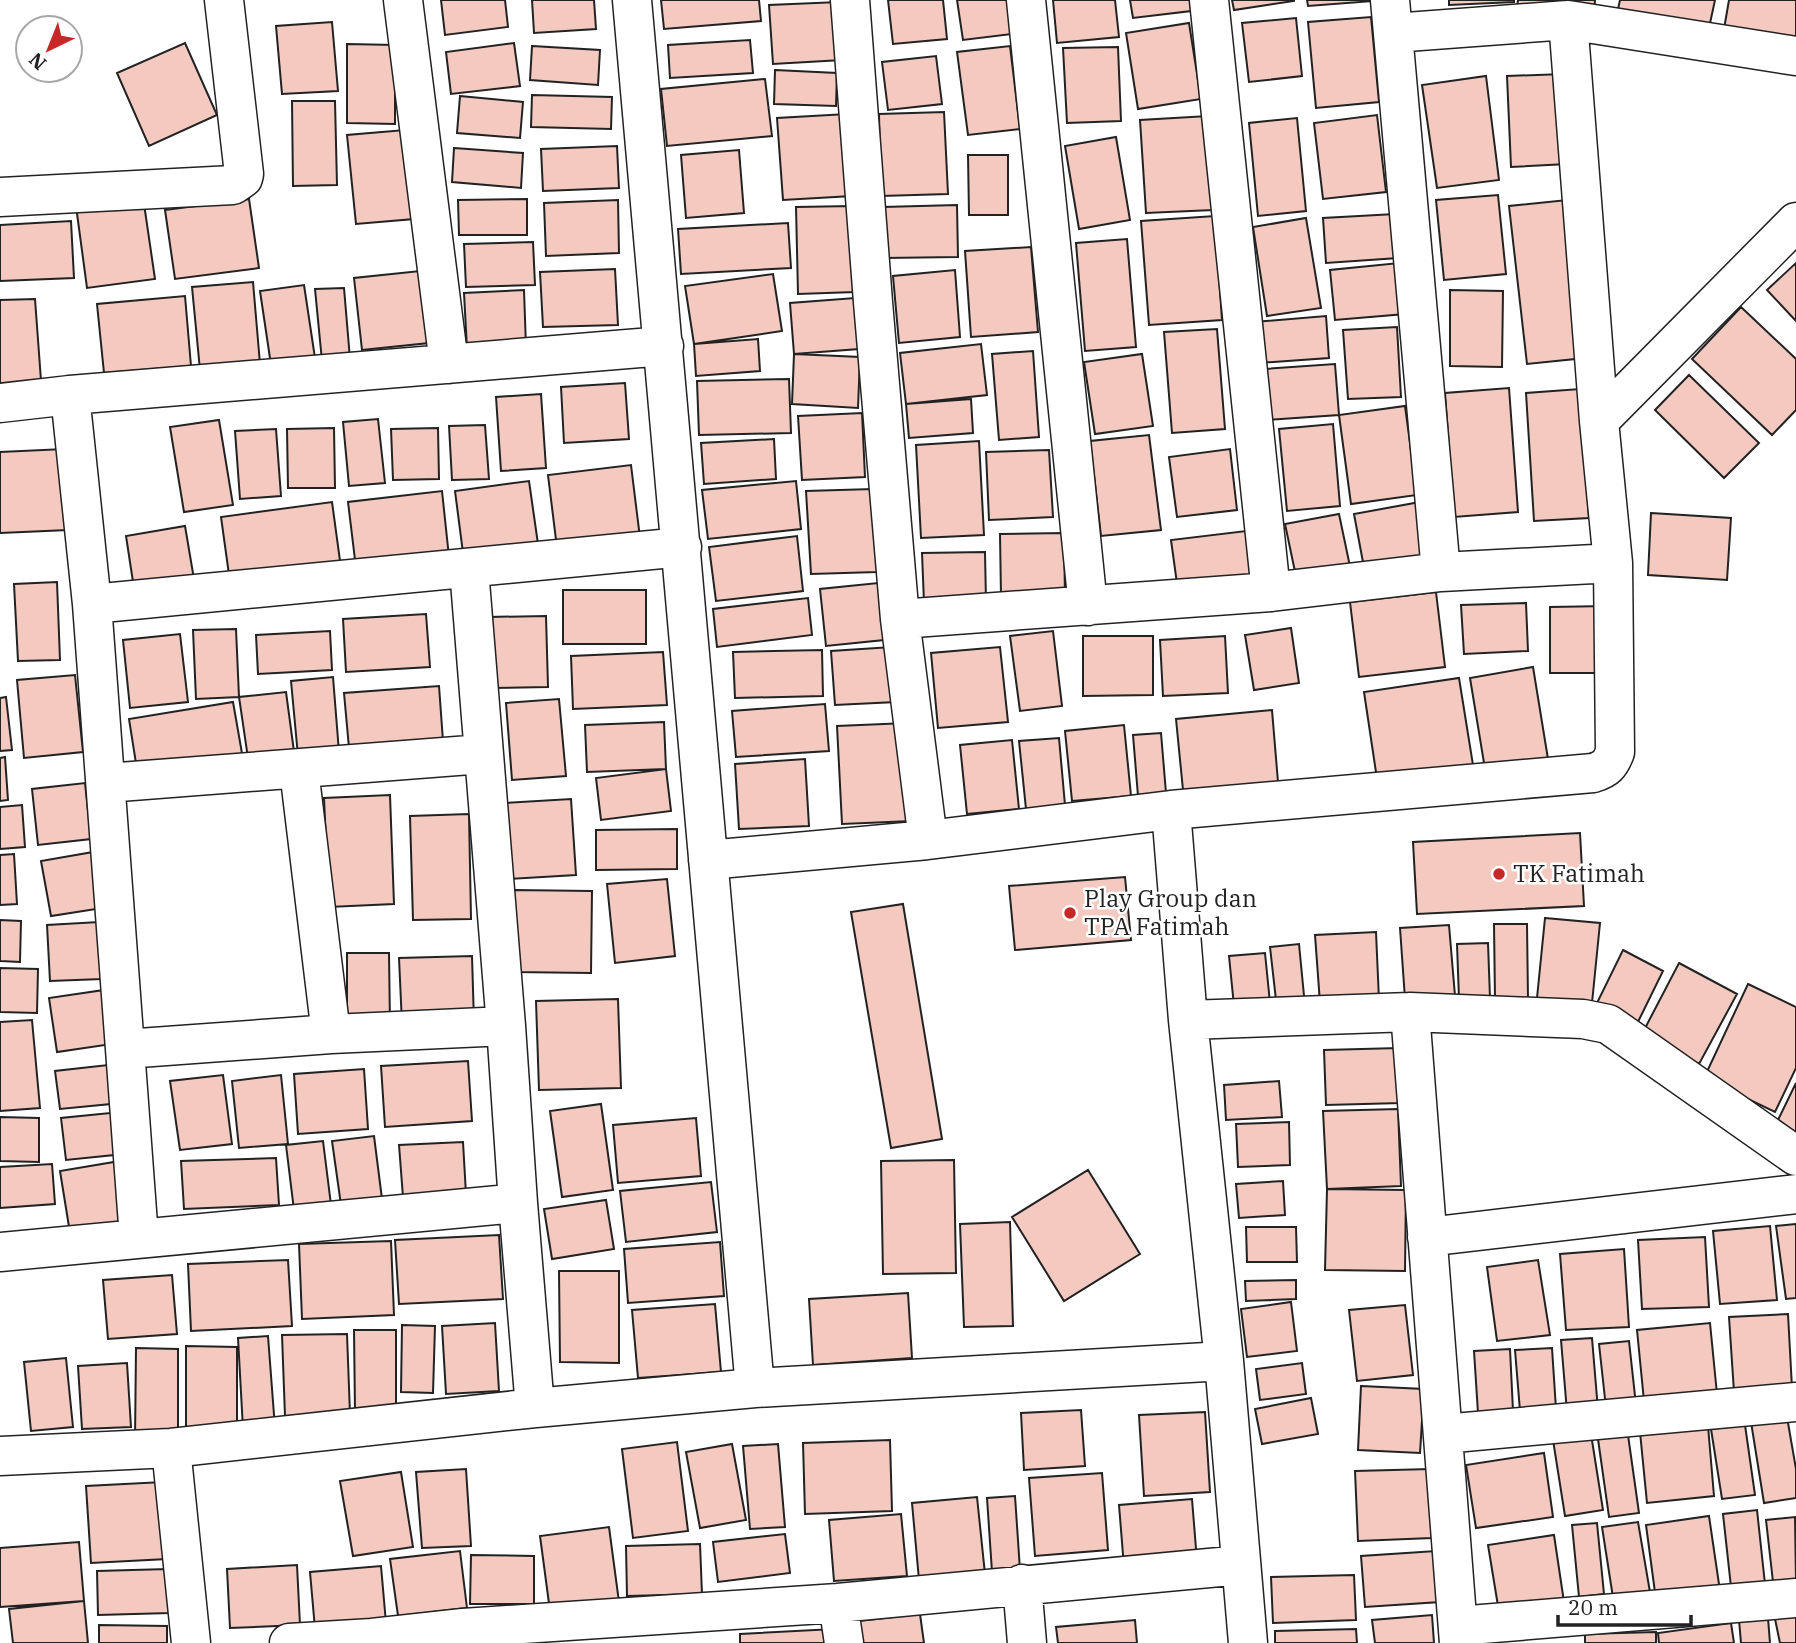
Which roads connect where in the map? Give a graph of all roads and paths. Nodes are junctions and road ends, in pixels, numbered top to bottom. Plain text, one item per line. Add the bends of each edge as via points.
1 (224, 0) edge
2 (404, 0) edge
3 (632, 0) edge
4 (850, 0) edge
5 (1026, 0) edge
6 (1209, 0) edge
7 (1392, 17) edge
8 (1568, 20) junction
9 (1796, 56) edge
10 (0, 197) edge
11 (1796, 222) edge
12 (664, 346) junction
13 (449, 364) junction
14 (70, 395) junction
15 (0, 403) edge
16 (1599, 421) junction
17 (682, 547) junction
18 (1613, 563) junction
19 (469, 569) junction
20 (1441, 572) junction
21 (1271, 592) junction
22 (92, 604) junction
23 (1088, 606) junction
24 (900, 619) junction
25 (483, 754) junction
26 (299, 770) junction
27 (106, 783) junction
28 (1171, 810) junction
29 (928, 840) junction
30 (708, 860) junction
31 (1410, 1012) junction
32 (1188, 1020) junction
33 (506, 1026) junction
34 (331, 1034) junction
35 (125, 1049) junction
36 (1796, 1156) edge
37 (1796, 1194) edge
38 (518, 1203) junction
39 (1427, 1237) junction
40 (139, 1238) junction
41 (0, 1252) edge
42 (1224, 1361) junction
43 (755, 1388) junction
44 (1796, 1402) edge
45 (536, 1408) junction
46 (1443, 1434) junction
47 (171, 1448) junction
48 (0, 1456) edge
49 (1241, 1565) junction
50 (1023, 1584) junction
51 (1796, 1598) edge
52 (838, 1603) junction
53 (1459, 1635) edge
54 (464, 1636) edge
55 (373, 1640) edge
56 (191, 1643) edge
57 (289, 1643) edge
58 (844, 1643) edge
59 (1027, 1643) edge
60 (1248, 1643) edge

1 - 10 street via 243,178 233,185
2 - 13 street
3 - 12 street
4 - 24 street
5 - 23 street
6 - 21 street
7 - 8 street
7 - 20 street
8 - 9 street
8 - 16 street
11 - 16 street
12 - 13 street
12 - 17 street
13 - 14 street
14 - 15 street
14 - 22 street
16 - 18 street
17 - 19 street
17 - 30 street
18 - 20 street
18 - 28 street via 1615,752 1605,769
19 - 22 street
19 - 25 street
20 - 21 street
21 - 23 street
22 - 27 street
23 - 24 street
24 - 29 street
25 - 26 street
25 - 33 street
26 - 27 street
26 - 34 street
27 - 35 street
28 - 29 street
28 - 32 street
29 - 30 street
30 - 43 street
31 - 32 street
31 - 36 street via 1608,1024
31 - 39 street
32 - 42 street
33 - 34 street
33 - 38 street
34 - 35 street
35 - 40 street
37 - 39 street
38 - 40 street
38 - 45 street
39 - 46 street
40 - 41 street
42 - 43 street
42 - 49 street
43 - 45 street
44 - 46 street
45 - 47 street
46 - 53 street
47 - 48 street
47 - 56 street
49 - 50 street
49 - 60 street
50 - 52 street
50 - 59 street
51 - 53 street
52 - 54 street
52 - 58 street
54 - 55 street
55 - 57 street

